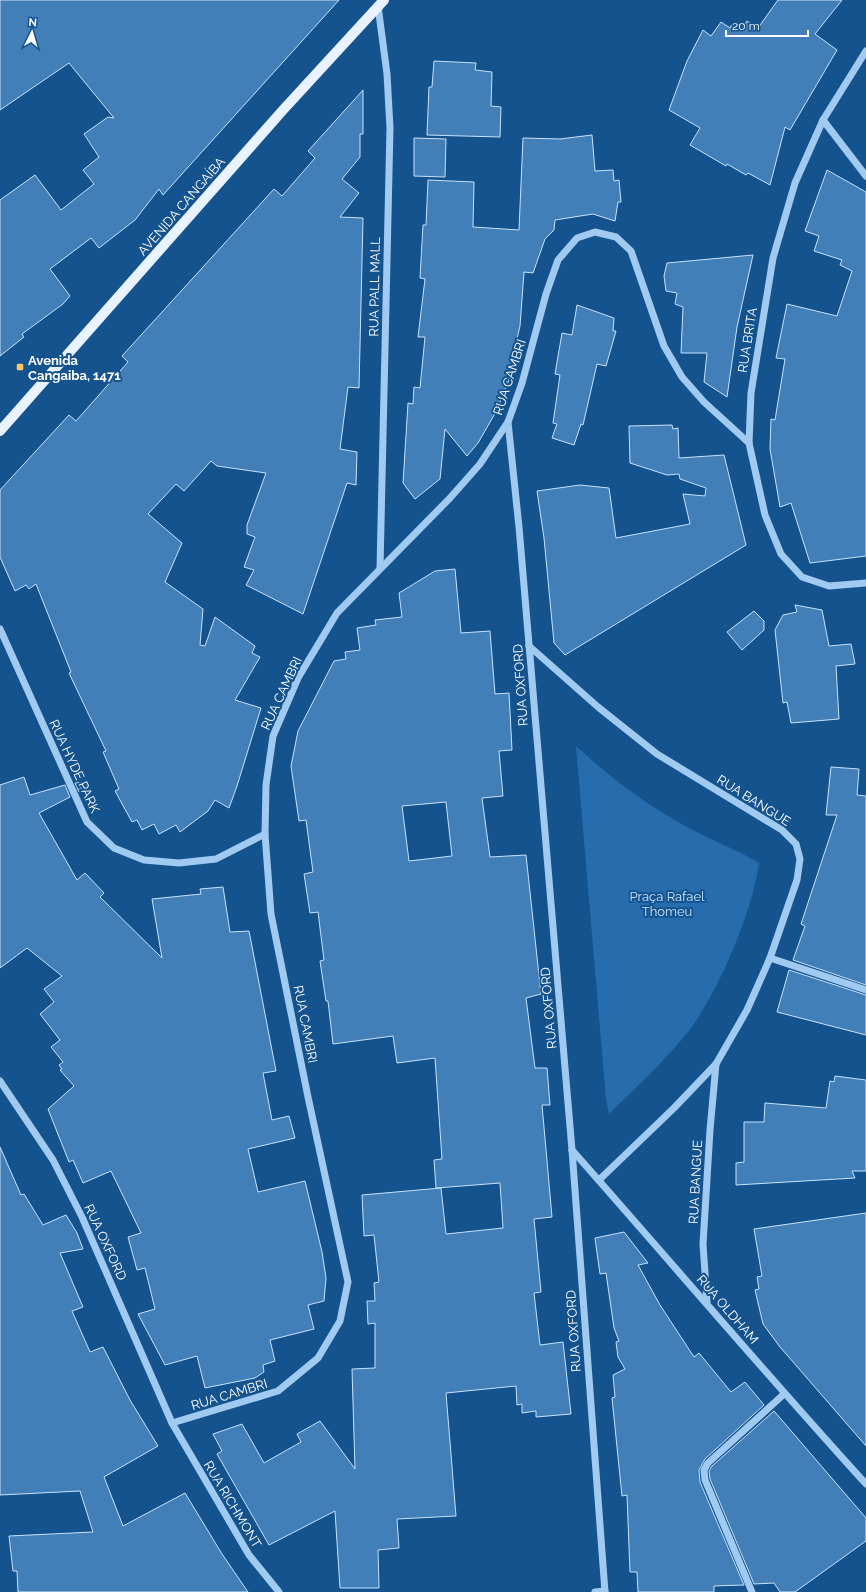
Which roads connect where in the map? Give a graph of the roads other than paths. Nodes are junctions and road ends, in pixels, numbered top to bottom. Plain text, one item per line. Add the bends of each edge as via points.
1 (381, 3) edge
2 (866, 51) edge
3 (823, 120) junction
4 (866, 176) edge
5 (508, 422) junction
6 (0, 431) edge
7 (749, 443) junction
8 (380, 568) junction
9 (866, 583) edge
10 (0, 629) edge
11 (530, 646) junction
12 (265, 834) junction
13 (770, 958) junction
14 (866, 990) edge
15 (716, 1064) junction
16 (0, 1081) edge
17 (572, 1150) junction
18 (599, 1180) junction
19 (707, 1302) junction
20 (784, 1394) junction
21 (172, 1423) junction
22 (866, 1484) edge
23 (605, 1591) edge
24 (279, 1592) edge
25 (596, 1592) edge
26 (752, 1592) edge

1 - 6 main road, AVENIDA CANGAÍBA via 283,110
1 - 8 street, RUA PALL MALL via 390,128
2 - 3 street, RUA BRITA
3 - 4 street
3 - 7 street, RUA BRITA via 795,183 773,258 751,393
5 - 7 street, RUA CAMBRI via 558,260 577,238 595,232 616,237 631,251 664,346 682,377 704,402
5 - 8 street, RUA CAMBRI via 480,464
5 - 11 street, RUA OXFORD
7 - 9 street, RUA BRITA via 765,516 781,554 802,578 829,586
8 - 12 street, RUA CAMBRI via 337,613 298,678 273,736 266,785
10 - 12 street, RUA HYDE PARK via 87,822 114,848 144,860 179,863 216,859
11 - 13 street, RUA BANGUE via 598,707 656,754 782,830 796,844 800,859 797,880
11 - 17 street, RUA OXFORD
12 - 21 street, RUA CAMBRI via 271,914 348,1282 340,1321 318,1358 278,1391
13 - 14 street
13 - 15 street, RUA BANGUE via 747,1010
15 - 18 street, RUA BANGUE
15 - 19 street, RUA BANGUE via 703,1244
16 - 21 street, RUA OXFORD via 53,1160 110,1278
17 - 18 street, RUA OLDHAM
17 - 23 street, RUA OXFORD
18 - 19 street, RUA OLDHAM
19 - 20 street, RUA OLDHAM
20 - 22 street, RUA OLDHAM
20 - 26 street via 708,1463 704,1470 705,1480
21 - 24 street, RUA RICHMONT via 249,1555
23 - 25 street

